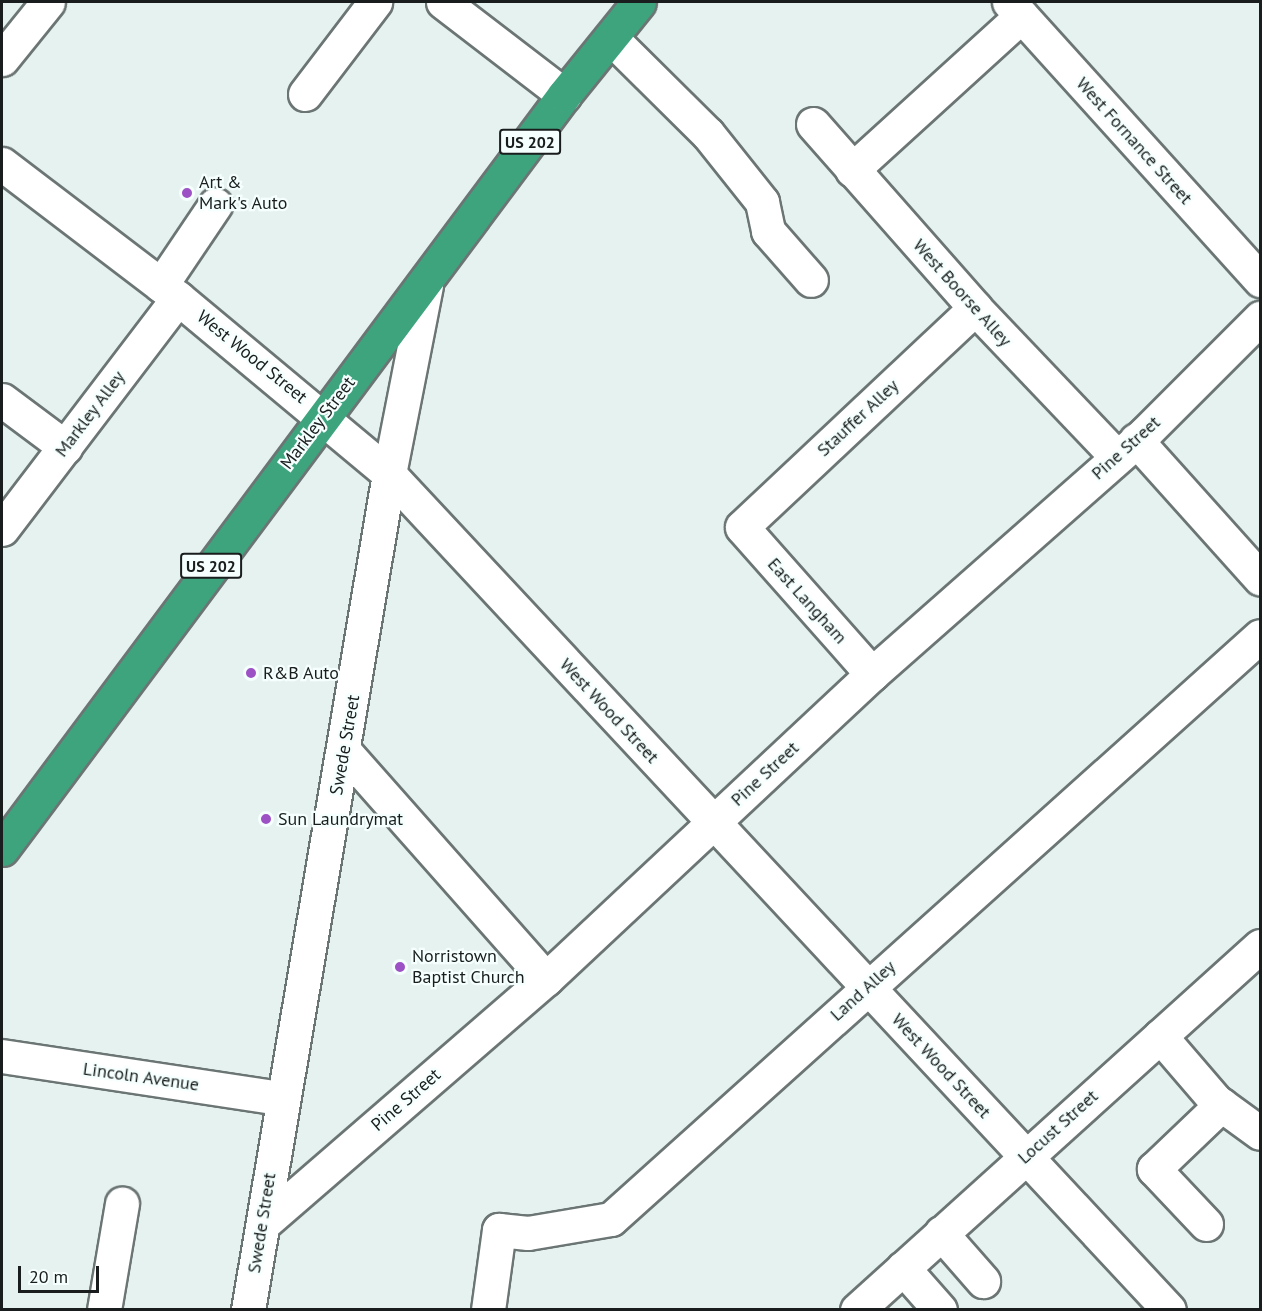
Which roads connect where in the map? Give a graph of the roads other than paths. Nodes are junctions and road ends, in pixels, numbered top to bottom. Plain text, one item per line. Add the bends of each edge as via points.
1 (48, 2) edge
2 (375, 2) edge
3 (443, 2) edge
4 (639, 2) edge
5 (1015, 9) edge
6 (611, 38) junction
7 (2, 59) edge
8 (305, 94) dead end
9 (564, 95) junction
10 (813, 124) dead end
11 (2, 164) edge
12 (852, 170) junction
13 (215, 205) dead end
14 (811, 280) dead end
15 (1260, 280) edge
16 (426, 286) junction
17 (169, 291) junction
18 (975, 308) junction
19 (1260, 318) edge
20 (2, 400) edge
21 (323, 414) junction
22 (65, 447) junction
23 (1127, 448) junction
24 (389, 474) junction
25 (5, 518) edge
26 (742, 527) joint
27 (1260, 578) edge
28 (1260, 636) edge
29 (872, 674) junction
30 (345, 752) junction
31 (712, 823) junction
32 (5, 836) edge
33 (1260, 946) edge
34 (546, 979) junction
35 (867, 987) junction
36 (1160, 1036) junction
37 (2, 1056) edge
38 (281, 1098) junction
39 (1221, 1105) junction
40 (1260, 1133) edge
41 (1024, 1156) junction
42 (122, 1204) dead end
43 (264, 1223) junction
44 (1206, 1224) dead end
45 (941, 1233) junction
46 (903, 1268) junction
47 (983, 1281) dead end
48 (104, 1310) edge
49 (248, 1310) edge
50 (488, 1310) edge
51 (857, 1310) edge
52 (940, 1310) edge
53 (1169, 1310) edge

1 - 7 street
2 - 8 street
3 - 9 street
4 - 6 highway, Markley Street / US 202
5 - 12 street
5 - 15 street, West Fornance Street
6 - 9 highway, Markley Street / US 202
6 - 14 street via 708,134 762,202 768,231
9 - 16 highway, Markley Street / US 202
10 - 12 street, West Boorse Alley
11 - 17 street, West Wood Street
12 - 18 street, West Boorse Alley
13 - 17 street, Markley Alley
16 - 21 highway, Markley Street / US 202
16 - 24 street, Swede Street
17 - 21 street, West Wood Street
17 - 22 street, Markley Alley
18 - 23 street, West Boorse Alley
18 - 26 street, Stauffer Alley
19 - 23 street, Pine Street
20 - 22 street
21 - 24 street, West Wood Street
21 - 32 highway, Markley Street / US 202
22 - 25 street, Markley Alley
23 - 27 street, West Boorse Alley
23 - 29 street, Pine Street
24 - 30 street, Swede Street
24 - 31 street, West Wood Street
26 - 29 street, East Langham
28 - 35 street, Land Alley
29 - 31 street, Pine Street
30 - 34 street
30 - 38 street, Swede Street
31 - 34 street, Pine Street
31 - 35 street, West Wood Street
33 - 36 street, Locust Street
34 - 43 street, Pine Street
35 - 41 street, West Wood Street
35 - 50 street, Land Alley via 610,1220 528,1233 499,1230
36 - 39 street
36 - 41 street, Locust Street
37 - 38 street, Lincoln Avenue
38 - 43 street, Swede Street
39 - 40 street
39 - 44 street via 1154,1169
41 - 45 street, Locust Street
41 - 53 street, West Wood Street
42 - 48 street
43 - 49 street, Swede Street
45 - 46 street, Locust Street
45 - 47 street
46 - 51 street, Locust Street
46 - 52 street

